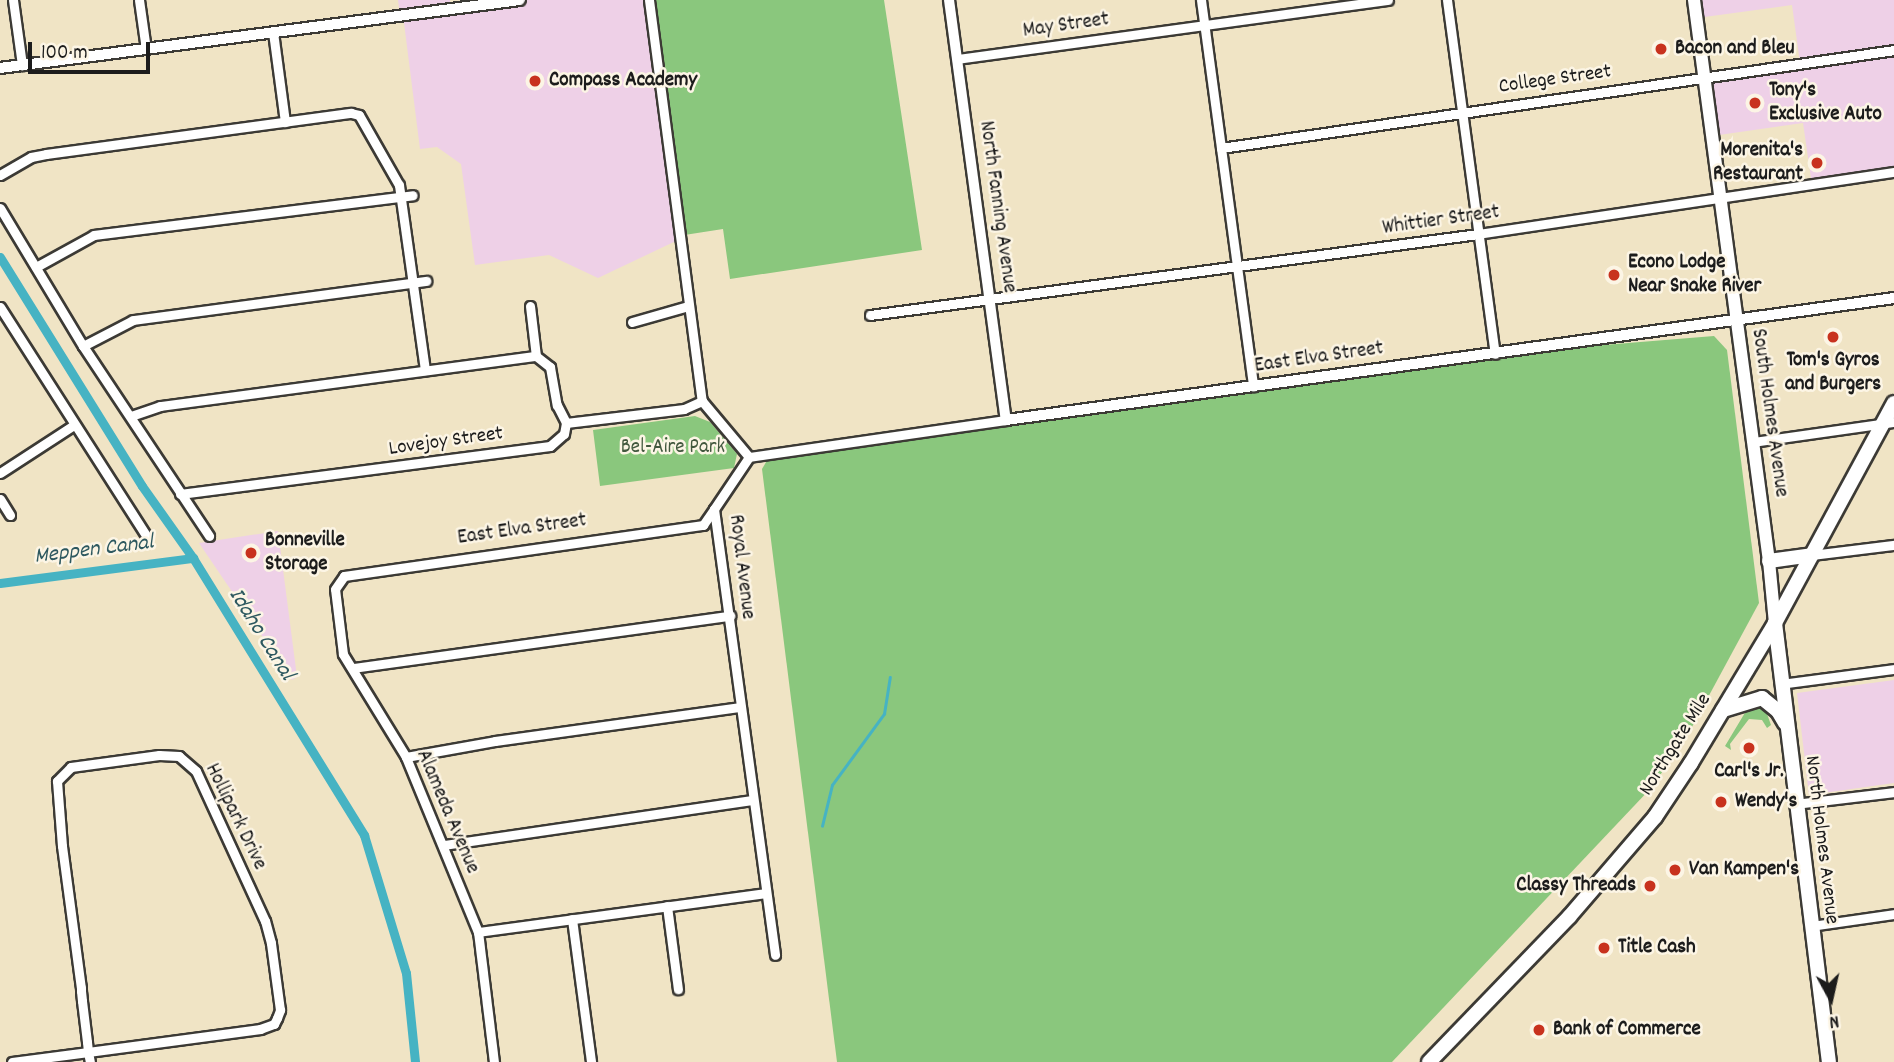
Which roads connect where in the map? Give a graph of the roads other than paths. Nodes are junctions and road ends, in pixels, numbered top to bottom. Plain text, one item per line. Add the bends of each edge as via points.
1 (13, 0) edge
2 (139, 0) edge
3 (520, 0) edge
4 (649, 0) edge
5 (949, 0) edge
6 (1201, 0) edge
7 (1388, 0) edge
8 (1447, 0) edge
9 (1694, 0) edge
10 (1205, 25) junction
11 (273, 32) junction
12 (146, 49) junction
13 (1894, 50) edge
14 (957, 59) junction
15 (22, 65) junction
16 (0, 68) edge
17 (1704, 77) junction
18 (1461, 111) junction
19 (285, 122) junction
20 (1221, 148) junction
21 (1894, 173) edge
22 (0, 175) edge
23 (412, 195) dead end
24 (401, 196) junction
25 (1721, 198) junction
26 (0, 208) edge
27 (1478, 234) junction
28 (1237, 266) junction
29 (36, 267) junction
30 (425, 281) dead end
31 (414, 282) junction
32 (991, 298) junction
33 (1894, 298) edge
34 (530, 306) dead end
35 (688, 306) junction
36 (0, 307) edge
37 (870, 315) dead end
38 (1737, 321) junction
39 (632, 322) dead end
40 (83, 346) junction
41 (1495, 354) junction
42 (536, 356) junction
43 (425, 370) junction
44 (1253, 387) junction
45 (702, 401) junction
46 (1894, 403) edge
47 (131, 416) junction
48 (1006, 420) junction
49 (566, 423) junction
50 (1888, 423) edge
51 (74, 425) junction
52 (1753, 442) junction
53 (749, 457) junction
54 (0, 473) edge
55 (180, 494) junction
56 (0, 499) edge
57 (715, 509) junction
58 (10, 515) dead end
59 (209, 536) dead end
60 (146, 537) dead end
61 (1894, 545) edge
62 (1812, 555) junction
63 (1769, 561) junction
64 (335, 589) joint
65 (730, 616) junction
66 (1775, 623) junction
67 (353, 668) junction
68 (1894, 669) edge
69 (1780, 684) junction
70 (741, 707) junction
71 (1723, 710) junction
72 (1785, 723) junction
73 (406, 757) junction
74 (1894, 792) edge
75 (753, 800) junction
76 (1795, 804) junction
77 (444, 845) junction
78 (765, 893) junction
79 (667, 906) junction
80 (1894, 914) edge
81 (572, 919) junction
82 (1811, 926) junction
83 (478, 932) junction
84 (775, 955) dead end
85 (678, 989) dead end
86 (89, 1057) edge
87 (12, 1062) edge
88 (494, 1062) edge
89 (591, 1062) edge
90 (1429, 1062) edge
91 (1829, 1062) edge

1 - 15 street
2 - 12 street
3 - 11 street
4 - 35 street
5 - 14 street, North Fanning Avenue
6 - 10 street
7 - 10 street, May Street
8 - 18 street
9 - 17 main road, South Holmes Avenue
10 - 14 street, May Street
10 - 20 street
11 - 12 street
11 - 19 street
12 - 15 street
13 - 17 street, College Street
14 - 32 street, North Fanning Avenue
15 - 16 street
17 - 18 street, College Street
17 - 25 main road, South Holmes Avenue
18 - 20 street, College Street
18 - 27 street
19 - 22 street via 47,154
19 - 24 street via 351,113 363,120
20 - 28 street
21 - 25 street, Whittier Street
23 - 24 street
24 - 29 street via 94,235
24 - 31 street
25 - 27 street, Whittier Street
25 - 38 main road, South Holmes Avenue
26 - 29 street
27 - 28 street, Whittier Street
27 - 41 street
28 - 32 street, Whittier Street
28 - 44 street
29 - 40 street
30 - 31 street
31 - 40 street via 132,320
31 - 43 street
32 - 37 street, Whittier Street
32 - 48 street, North Fanning Avenue
33 - 38 street, East Elva Street
34 - 42 street
35 - 39 street
35 - 45 street
36 - 51 street
38 - 41 street, East Elva Street
38 - 52 main road, South Holmes Avenue
40 - 47 street
41 - 44 street, East Elva Street
42 - 43 street
42 - 49 street via 550,367 557,405
43 - 47 street via 160,406
44 - 48 street, East Elva Street
45 - 49 street via 684,409
45 - 53 street
46 - 50 main road, Northgate Mile
47 - 55 street
48 - 53 street, East Elva Street
49 - 55 street, Lovejoy Street via 564,434 550,446
50 - 52 street
50 - 62 main road, Northgate Mile
51 - 54 street
51 - 60 street
52 - 63 main road, South Holmes Avenue
53 - 57 street, Royal Avenue
55 - 59 street
56 - 58 street
57 - 64 street, East Elva Street via 703,525 344,576
57 - 65 street, Royal Avenue
61 - 62 street
62 - 63 main road
62 - 66 main road, Northgate Mile
63 - 66 main road, South Holmes Avenue
64 - 67 street, Alameda Avenue via 343,654
65 - 67 street
65 - 70 street, Royal Avenue
66 - 69 main road, North Holmes Avenue
66 - 71 main road, Northgate Mile
67 - 73 street, Alameda Avenue
68 - 69 street
69 - 72 main road, North Holmes Avenue
70 - 73 street
70 - 75 street, Royal Avenue
71 - 72 main road via 1762,698
71 - 90 main road, Northgate Mile via 1639,838
72 - 76 main road, North Holmes Avenue
73 - 77 street, Alameda Avenue
74 - 76 street
75 - 77 street
75 - 78 street, Royal Avenue
76 - 82 main road, North Holmes Avenue
77 - 83 street, Alameda Avenue
78 - 79 street
78 - 84 street, Royal Avenue
79 - 81 street
79 - 85 street
80 - 82 street
81 - 83 street
81 - 89 street
82 - 91 main road, North Holmes Avenue
83 - 88 street, Alameda Avenue
86 - 86 street, Hollipark Drive via 267,1028 280,1010 265,921 196,771 179,756 71,767 57,781
86 - 87 street

